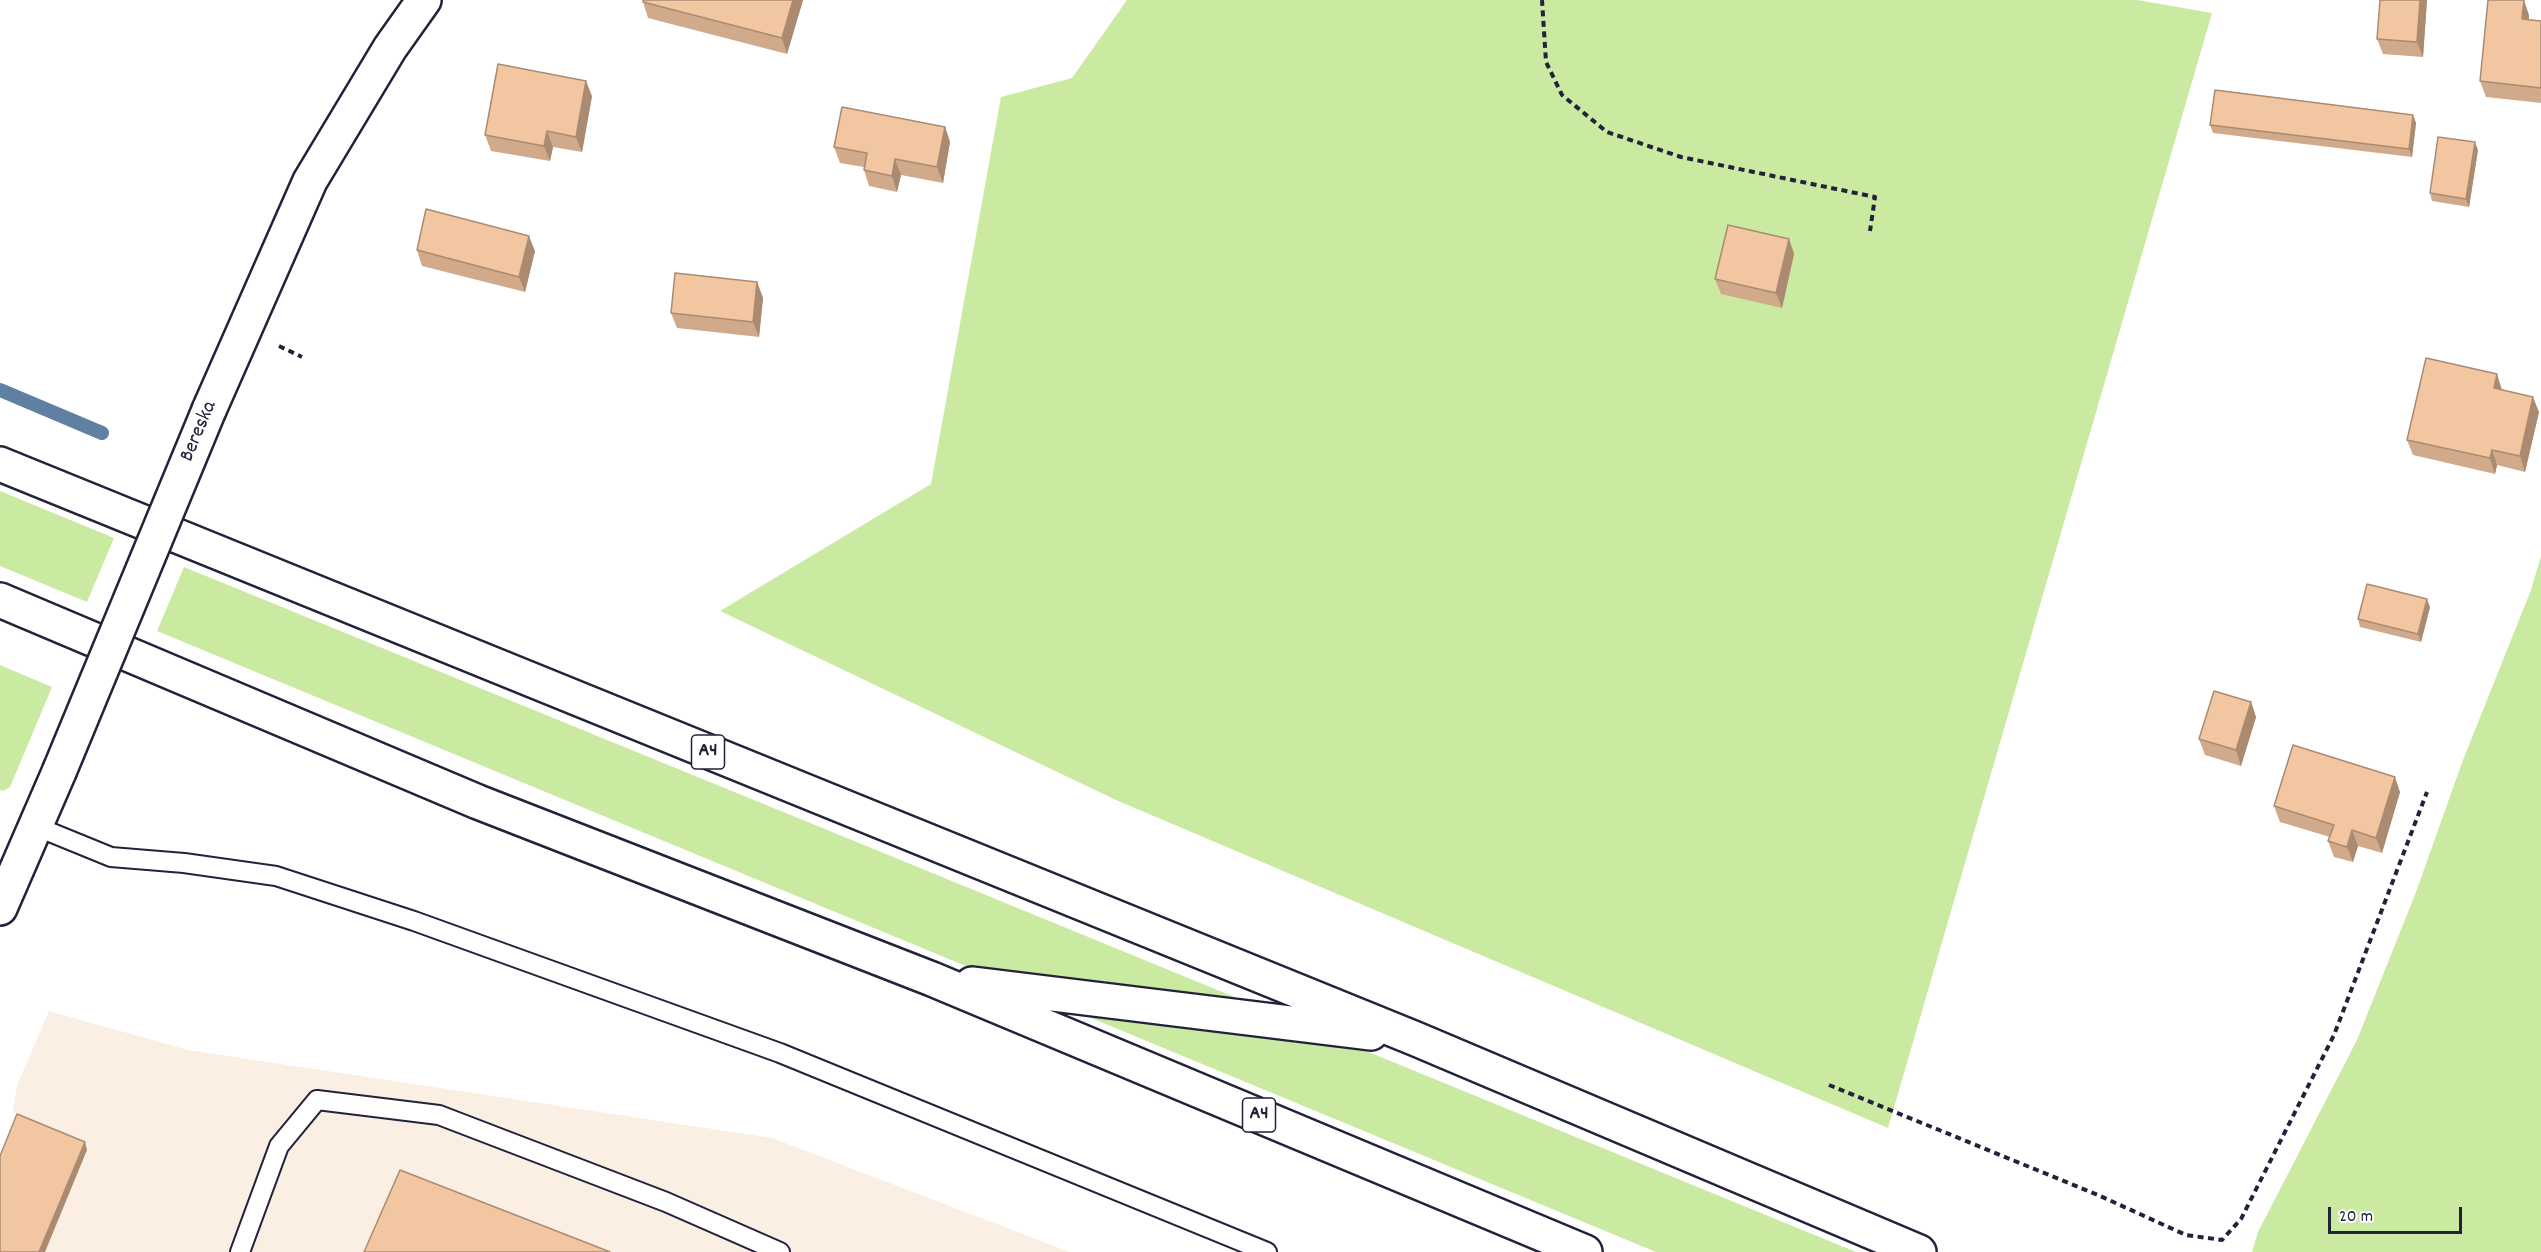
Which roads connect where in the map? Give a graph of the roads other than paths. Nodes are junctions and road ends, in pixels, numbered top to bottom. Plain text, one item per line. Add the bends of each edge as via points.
1 (424, 0) edge
2 (0, 464) edge
3 (0, 600) edge
4 (35, 826) junction
5 (11, 847) edge
6 (0, 908) edge
7 (932, 979) junction
8 (1416, 1039) junction
9 (240, 1252) edge
10 (780, 1252) edge
11 (1267, 1252) edge
12 (1585, 1252) edge
13 (1919, 1252) edge

1 - 4 main road, Bereska, bridge via 390,48 310,180
2 - 8 main road, A4
3 - 7 main road, A4 via 478,802
4 - 5 main road, Bereska
4 - 11 lane via 111,857 276,876 414,921 780,1053
5 - 6 main road, Bereska
7 - 8 main road, A4
7 - 12 main road, A4
8 - 13 main road, A4
9 - 10 lane via 279,1146 317,1100 439,1115 666,1202

